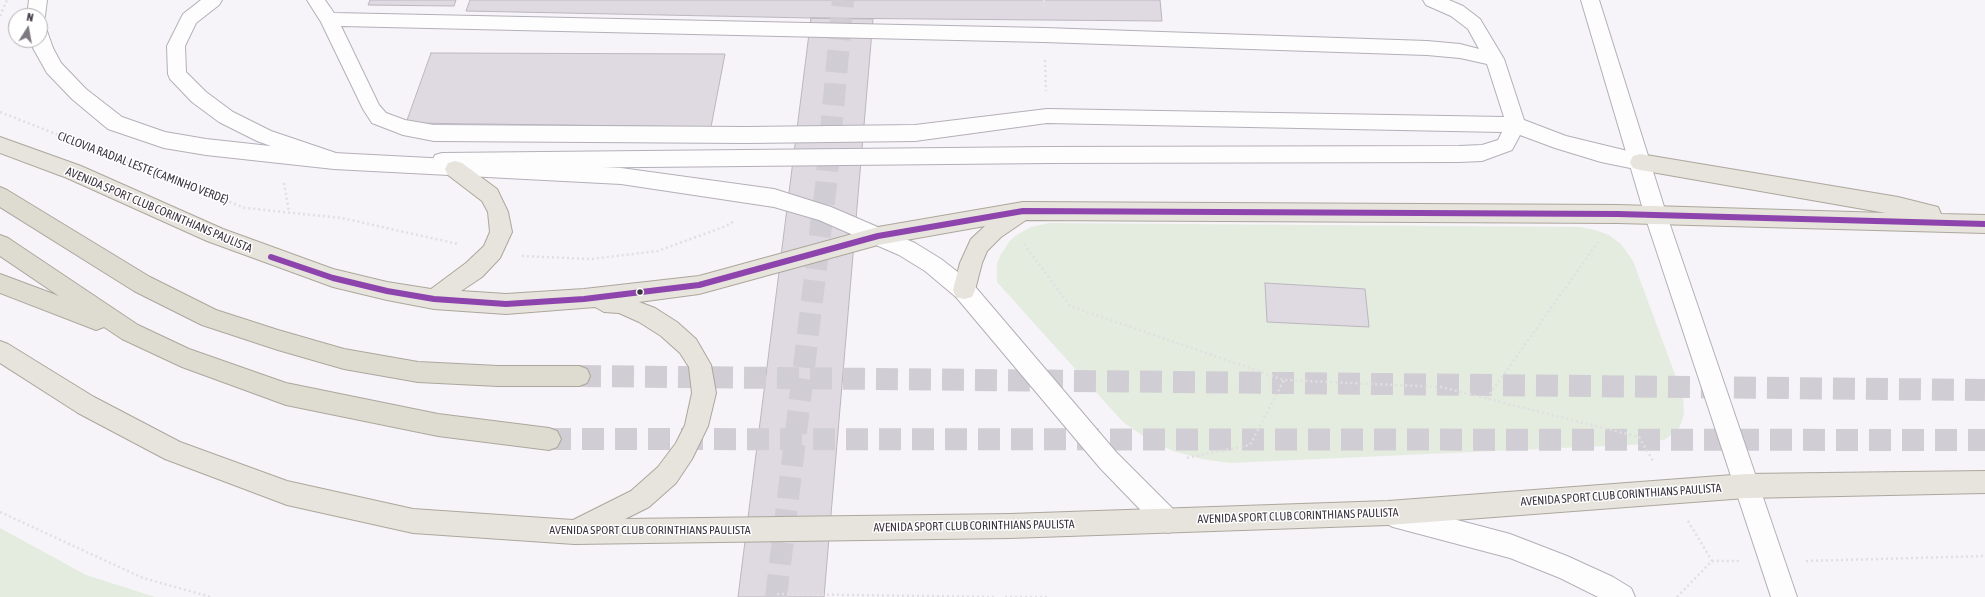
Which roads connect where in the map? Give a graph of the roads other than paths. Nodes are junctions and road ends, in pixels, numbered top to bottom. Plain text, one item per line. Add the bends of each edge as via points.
1 (213, 0) edge
2 (316, 0) edge
3 (1432, 0) edge
4 (1590, 0) edge
5 (329, 19) junction
6 (43, 48) edge
7 (1495, 59) junction
8 (1516, 125) junction
9 (0, 146) edge
10 (334, 161) junction
11 (1640, 162) junction
12 (375, 163) junction
13 (455, 168) junction
14 (0, 196) edge
15 (1023, 211) junction
16 (1656, 216) junction
17 (1979, 224) edge
18 (878, 236) junction
19 (0, 244) edge
20 (0, 283) edge
21 (964, 290) junction
22 (434, 299) junction
23 (584, 299) junction
24 (130, 332) junction
25 (0, 351) edge
26 (579, 376) tunnel mouth
27 (549, 439) tunnel mouth
28 (1985, 482) edge
29 (1746, 486) junction
30 (1388, 514) junction
31 (1168, 521) junction
32 (574, 532) junction
33 (1622, 597) edge
34 (1784, 597) edge

1 - 10 lane via 190,20 176,46 177,74 199,97 226,117 264,136
2 - 5 lane
3 - 7 lane via 1457,11 1474,24
4 - 11 street
5 - 7 lane via 1052,35 1427,48 1460,51
5 - 8 lane via 372,109 379,118 403,127 434,133 746,136 915,133 1047,116
6 - 10 street via 54,68 79,94 115,123 164,140 185,144
7 - 8 lane
8 - 11 lane via 1562,143
8 - 12 lane via 1504,145 1482,153 1459,154 538,159
9 - 22 main road, AVENIDA SPORT CLUB CORINTHIANS PAULISTA via 74,172 273,258 333,278
10 - 12 street
11 - 16 street
11 - 17 main road via 1898,206
12 - 13 street
13 - 18 street via 621,176 774,198 824,213
13 - 22 main road via 490,195 498,212 501,232 492,252 474,270
14 - 26 highway via 142,284 210,318 278,340 344,359 418,372 498,376
15 - 16 main road, AVENIDA SPORT CLUB CORINTHIANS PAULISTA
15 - 18 main road, AVENIDA SPORT CLUB CORINTHIANS PAULISTA
15 - 21 main road via 979,245 970,263
16 - 17 main road, AVENIDA SPORT CLUB CORINTHIANS PAULISTA
16 - 29 street
18 - 21 street via 907,249
18 - 23 main road, AVENIDA SPORT CLUB CORINTHIANS PAULISTA via 699,285
19 - 24 highway
20 - 24 highway
21 - 31 street via 1108,460
22 - 23 main road, AVENIDA SPORT CLUB CORINTHIANS PAULISTA via 506,304
23 - 32 main road via 620,304 647,315 670,329 688,346 700,365 704,393 696,426 684,451 667,475 640,499
24 - 27 highway via 182,358 286,394 438,425
25 - 32 main road, AVENIDA SPORT CLUB CORINTHIANS PAULISTA via 86,405 173,451 287,493 414,522
28 - 29 main road, AVENIDA SPORT CLUB CORINTHIANS PAULISTA
29 - 30 main road, AVENIDA SPORT CLUB CORINTHIANS PAULISTA
29 - 34 street
30 - 31 main road, AVENIDA SPORT CLUB CORINTHIANS PAULISTA
30 - 33 street via 1510,546 1567,568
31 - 32 main road, AVENIDA SPORT CLUB CORINTHIANS PAULISTA via 1010,526

